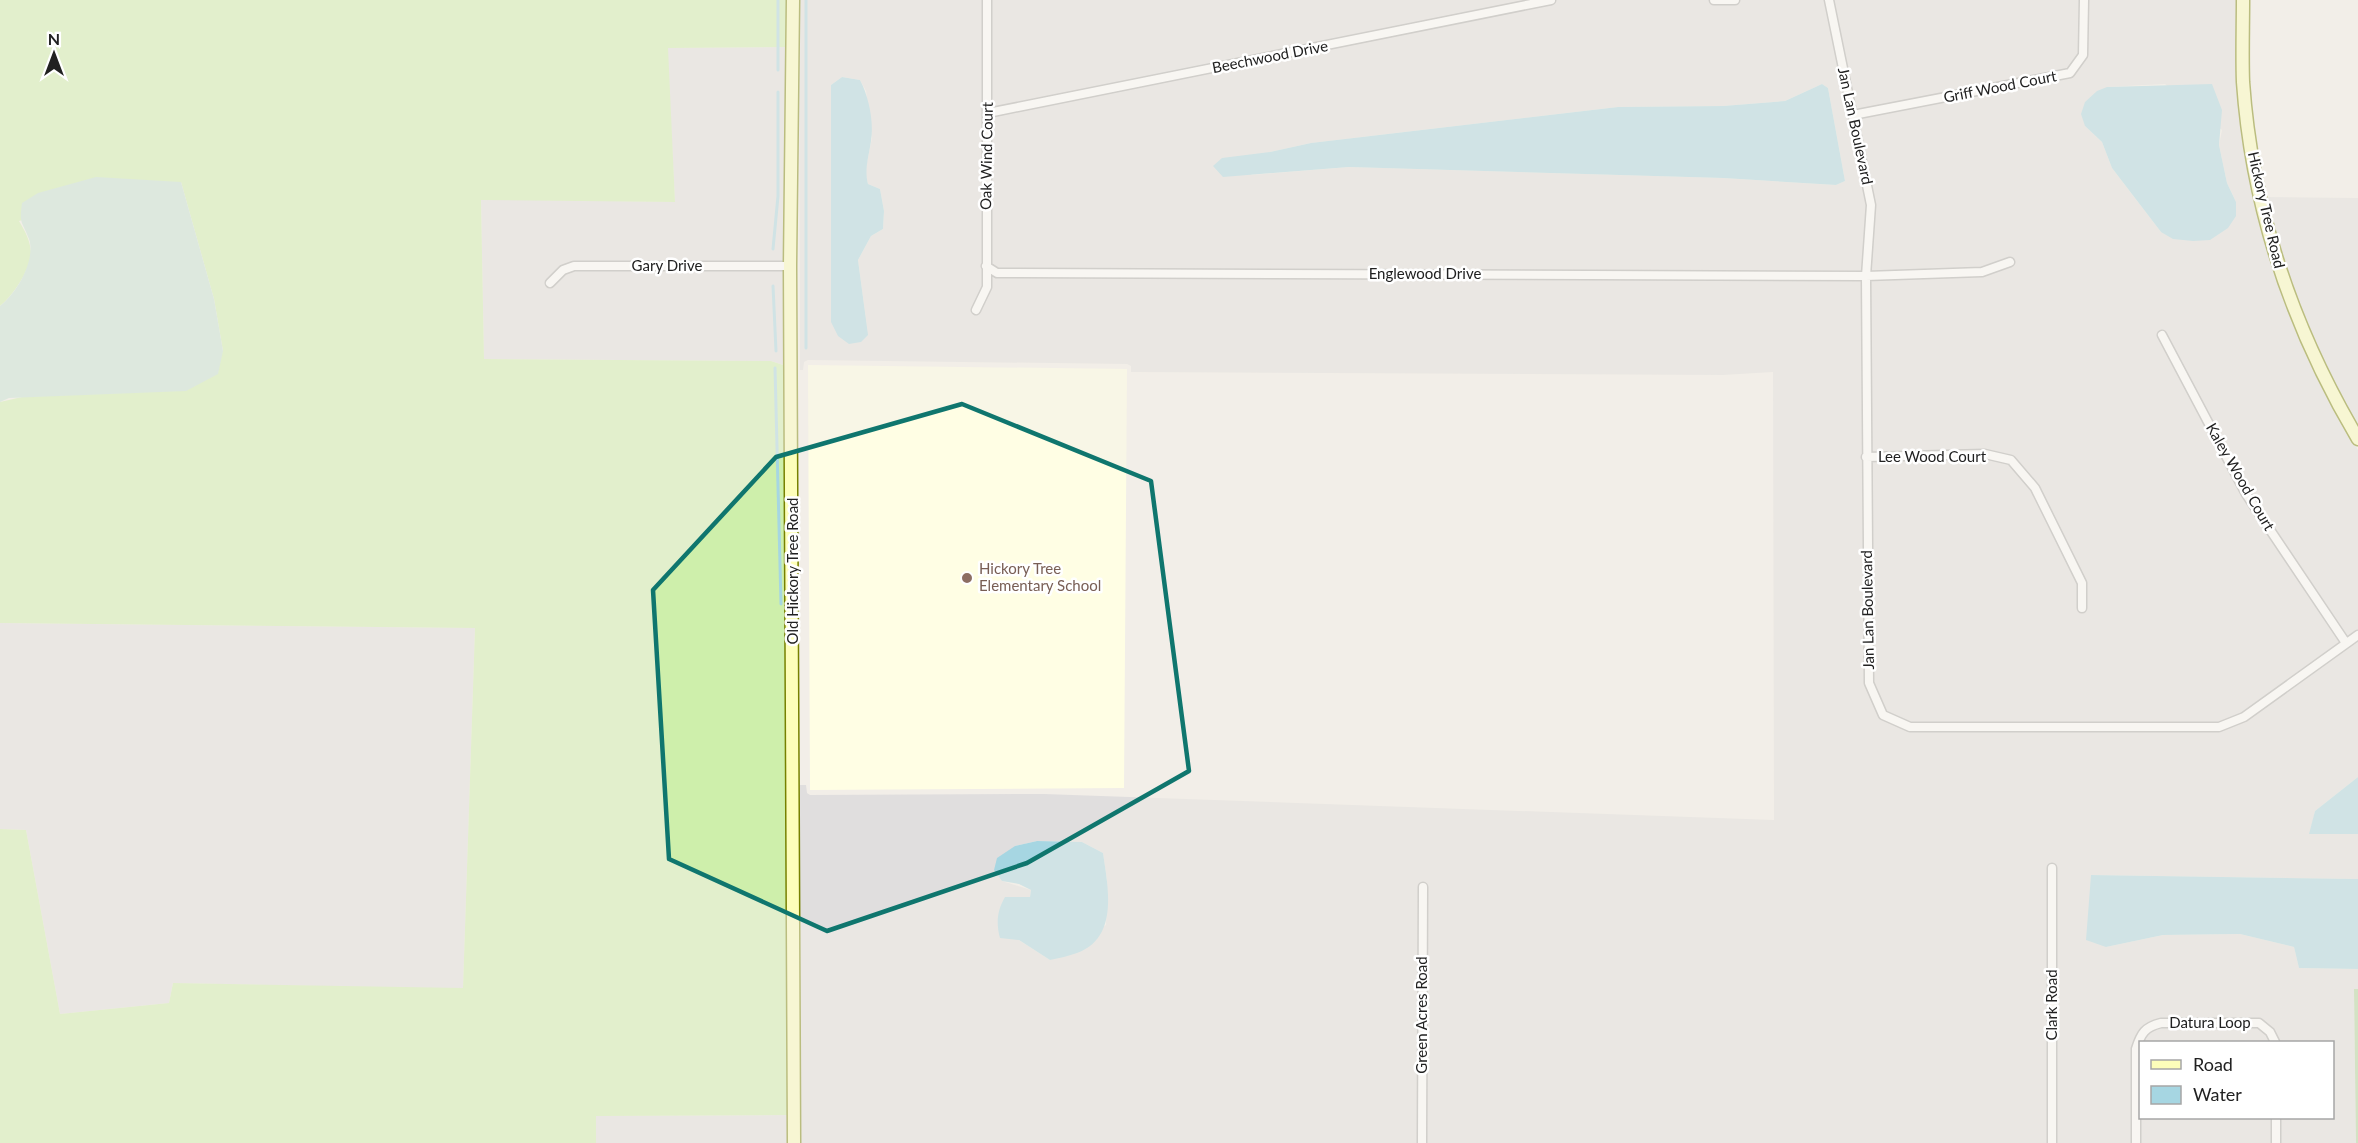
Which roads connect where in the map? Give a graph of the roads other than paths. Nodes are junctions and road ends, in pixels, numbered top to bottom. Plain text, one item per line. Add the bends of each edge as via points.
1 (793, 0) edge
2 (987, 0) edge
3 (1551, 0) edge
4 (1714, 0) edge
5 (1735, 0) edge
6 (1829, 0) edge
7 (2084, 0) edge
8 (2243, 0) edge
9 (988, 113) junction
10 (1854, 115) junction
11 (2010, 262) dead end
12 (790, 266) junction
13 (986, 266) junction
14 (1866, 276) junction
15 (550, 283) dead end
16 (976, 310) dead end
17 (2162, 335) dead end
18 (2358, 439) edge
19 (1866, 458) junction
20 (2082, 608) dead end
21 (2358, 635) edge
22 (2346, 643) junction
23 (2052, 868) dead end
24 (1423, 887) dead end
25 (2274, 1041) edge
26 (2276, 1119) edge
27 (795, 1143) edge
28 (1422, 1143) edge
29 (2052, 1143) edge
30 (2136, 1143) edge
31 (2276, 1143) edge

1 - 12 street, Old Hickory Tree Road
2 - 9 street, Oak Wind Court
3 - 9 street, Beechwood Drive
4 - 5 street
6 - 10 street, Jan Lan Boulevard
7 - 10 street, Griff Wood Court via 2083,55 2070,73
8 - 18 street, Hickory Tree Road via 2243,81 2248,134 2269,239 2290,305
9 - 13 street, Oak Wind Court
10 - 14 street, Jan Lan Boulevard via 1871,205
11 - 14 street, Englewood Drive via 1982,272
12 - 15 street, Gary Drive via 574,266 563,270
12 - 27 street, Old Hickory Tree Road
13 - 14 street, Englewood Drive via 997,273
13 - 16 street, Oak Wind Court via 987,287
14 - 19 street, Jan Lan Boulevard
17 - 22 street, Kaley Wood Court via 2246,494
19 - 20 street, Lee Wood Court via 1985,454 2011,460 2035,488 2077,572 2082,583
19 - 22 street, Jan Lan Boulevard via 1869,683 1882,715 1910,727 2219,727 2244,717
21 - 22 street, Jan Lan Boulevard
23 - 29 street, Clark Road
24 - 28 street, Green Acres Road
25 - 30 street, Datura Loop via 2259,1023 2162,1023 2148,1027 2136,1049
26 - 31 street

